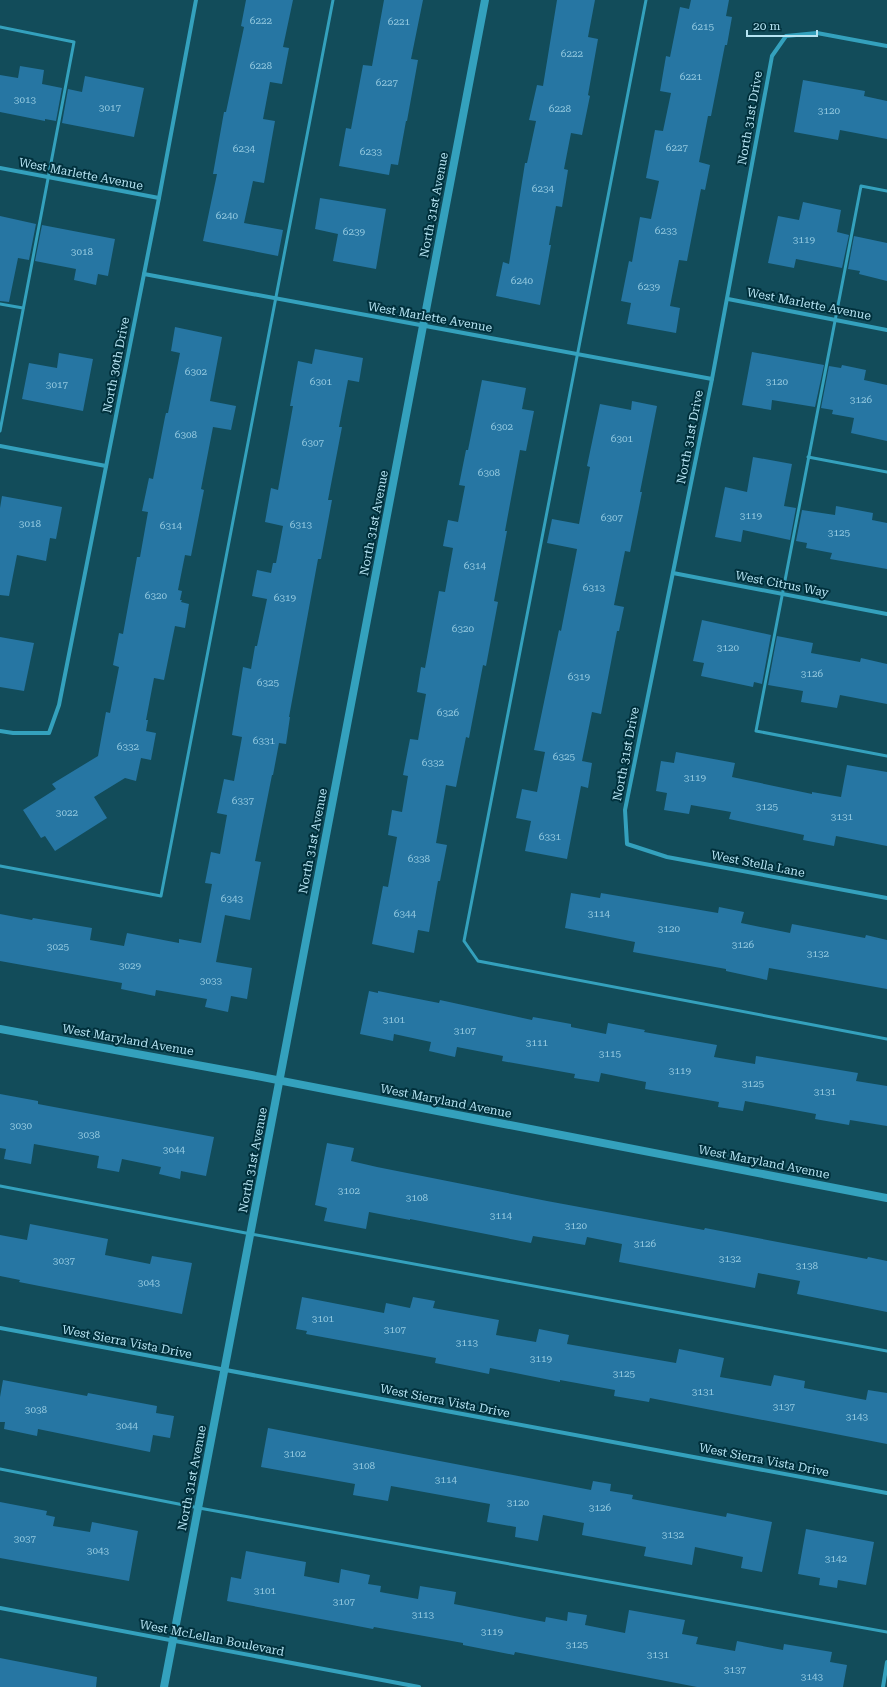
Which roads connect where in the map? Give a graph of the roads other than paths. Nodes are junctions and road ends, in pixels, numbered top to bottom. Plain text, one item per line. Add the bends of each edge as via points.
1 (196, 0) edge
2 (333, 0) edge
3 (485, 0) edge
4 (646, 0) edge
5 (0, 27) edge
6 (887, 46) edge
7 (0, 168) edge
8 (48, 178) junction
9 (887, 191) edge
10 (159, 198) junction
11 (144, 274) junction
12 (276, 299) junction
13 (728, 299) junction
14 (0, 304) edge
15 (23, 308) junction
16 (834, 319) junction
17 (424, 326) junction
18 (887, 330) edge
19 (577, 354) junction
20 (712, 379) junction
21 (0, 431) edge
22 (0, 446) edge
23 (808, 457) junction
24 (106, 466) junction
25 (887, 472) edge
26 (673, 573) junction
27 (782, 594) junction
28 (887, 614) edge
29 (0, 731) edge
30 (887, 756) edge
31 (627, 844) joint
32 (0, 866) edge
33 (887, 898) edge
34 (0, 1029) edge
35 (887, 1039) edge
36 (280, 1082) junction
37 (0, 1186) edge
38 (887, 1198) edge
39 (251, 1234) junction
40 (0, 1328) edge
41 (887, 1351) edge
42 (225, 1369) junction
43 (0, 1469) edge
44 (887, 1493) edge
45 (199, 1508) junction
46 (0, 1608) edge
47 (887, 1632) edge
48 (172, 1641) junction
49 (887, 1662) edge
50 (164, 1687) edge
51 (419, 1687) edge
52 (883, 1687) edge

1 - 10 street, North 30th Drive
2 - 12 lane
3 - 17 street, North 31st Avenue
4 - 19 lane
5 - 8 lane via 74,42
6 - 13 street, North 31st Drive via 817,33 786,36 772,56
7 - 8 street, West Marlette Avenue
8 - 10 street, West Marlette Avenue
8 - 15 lane
9 - 16 lane via 861,186
10 - 11 street, North 30th Drive
11 - 12 street, West Marlette Avenue
11 - 24 street, North 30th Drive
12 - 17 street, West Marlette Avenue
12 - 32 lane via 161,896
13 - 16 street, West Marlette Avenue
13 - 20 street, North 31st Drive
14 - 15 lane
15 - 21 lane
16 - 18 street, West Marlette Avenue
16 - 23 lane
17 - 19 street, West Marlette Avenue
17 - 36 street, North 31st Avenue
19 - 20 street, West Marlette Avenue
19 - 35 lane via 464,941 478,961
20 - 26 street, North 31st Drive
22 - 24 street
23 - 25 lane
23 - 27 lane
24 - 29 street, North 30th Drive via 59,705 49,733
26 - 27 street, West Citrus Way
26 - 31 street, North 31st Drive via 625,810
27 - 28 street, West Citrus Way
27 - 30 lane via 756,731
31 - 33 street, West Stella Lane via 667,857
34 - 36 street, West Maryland Avenue
36 - 38 street, West Maryland Avenue
36 - 39 street, North 31st Avenue
37 - 39 lane
39 - 41 lane
39 - 42 street, North 31st Avenue
40 - 42 street, West Sierra Vista Drive
42 - 44 street, West Sierra Vista Drive
42 - 45 street, North 31st Avenue
43 - 45 lane
45 - 47 lane
45 - 48 street, North 31st Avenue
46 - 48 street, West McLellan Boulevard
48 - 50 street, North 31st Avenue
48 - 51 street, West McLellan Boulevard
49 - 52 street

